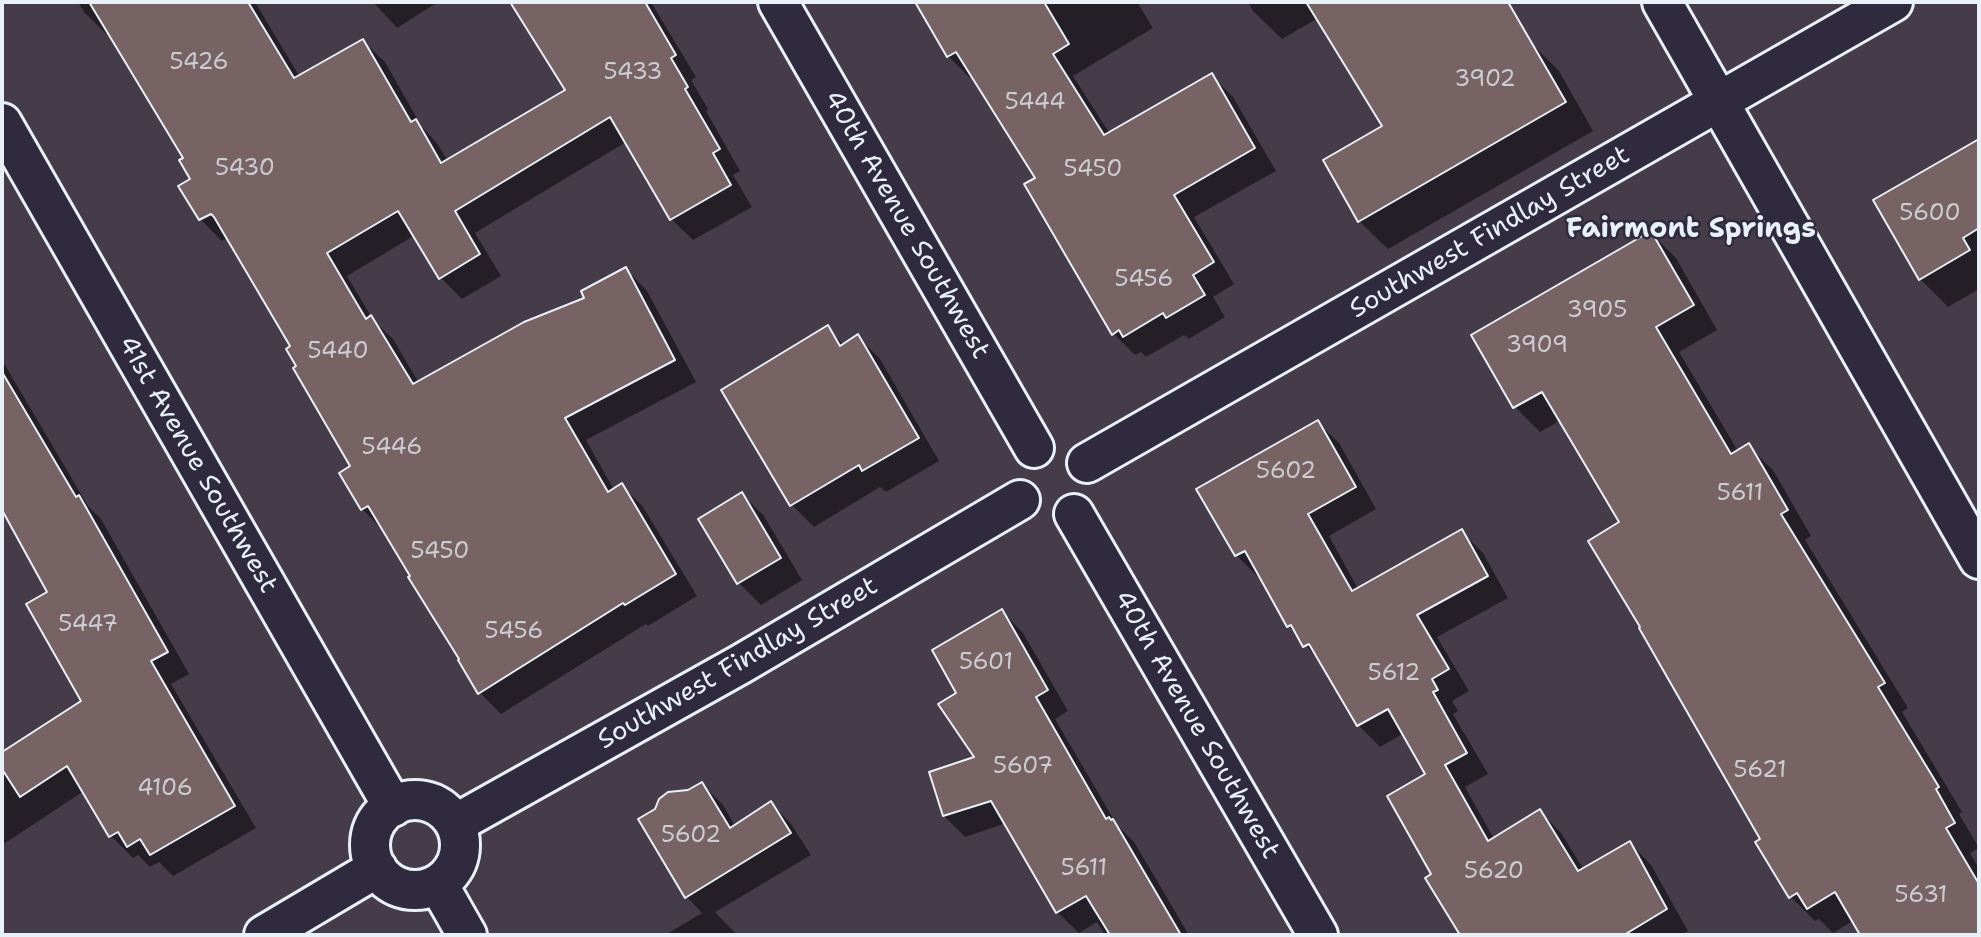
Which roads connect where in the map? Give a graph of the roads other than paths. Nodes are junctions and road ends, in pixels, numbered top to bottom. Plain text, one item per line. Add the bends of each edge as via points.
1 (778, 2) edge
2 (1662, 2) edge
3 (1893, 2) edge
4 (1718, 102) junction
5 (2, 123) edge
6 (1034, 448) junction
7 (1087, 463) junction
8 (1020, 500) junction
9 (1074, 514) junction
10 (1979, 559) edge
11 (393, 807) junction
12 (455, 824) junction
13 (377, 868) junction
14 (438, 884) junction
15 (264, 935) edge
16 (467, 935) edge
17 (1318, 935) edge

1 - 6 street, 40th Avenue Southwest
2 - 4 street
3 - 4 street, Southwest Findlay Street
4 - 7 street, Southwest Findlay Street
4 - 10 street
5 - 11 street, 41st Avenue Southwest
6 - 7 street via 1052,442 1065,444
6 - 8 street via 1016,471 1014,483
7 - 9 street via 1093,481 1091,493
8 - 9 street via 1035,516 1048,520
8 - 12 street, Southwest Findlay Street
9 - 17 street, 40th Avenue Southwest
11 - 12 street via 414,800 430,802
11 - 13 street via 377,822 371,836 370,851
12 - 14 street via 460,849 457,864
13 - 14 street via 395,886 408,890
13 - 15 street
14 - 16 street

